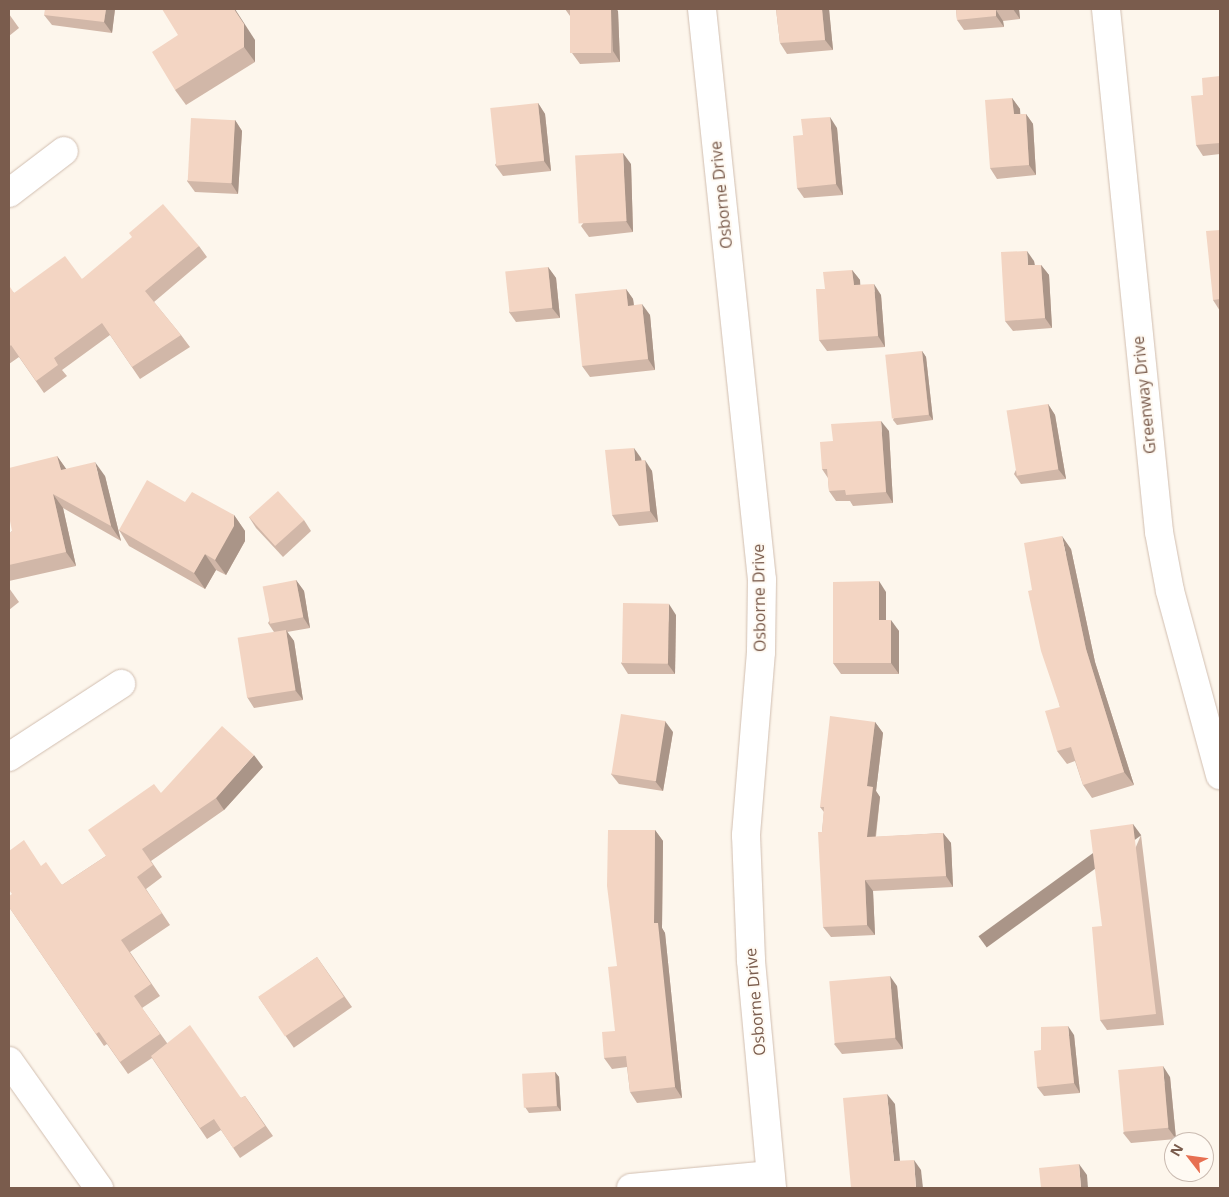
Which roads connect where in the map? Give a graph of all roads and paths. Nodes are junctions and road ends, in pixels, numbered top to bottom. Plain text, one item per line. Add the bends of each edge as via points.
1 (702, 9) edge
2 (1106, 9) edge
3 (64, 151) dead end
4 (9, 193) edge
5 (121, 684) dead end
6 (9, 757) edge
7 (1220, 775) edge
8 (9, 1061) edge
9 (771, 1181) edge
10 (99, 1188) edge
11 (631, 1188) edge

1 - 9 street, Osborne Drive via 762,580 761,652 746,835 751,961
2 - 7 street, Greenway Drive via 1159,532 1170,591
3 - 4 street
5 - 6 street
8 - 10 street
9 - 11 street

